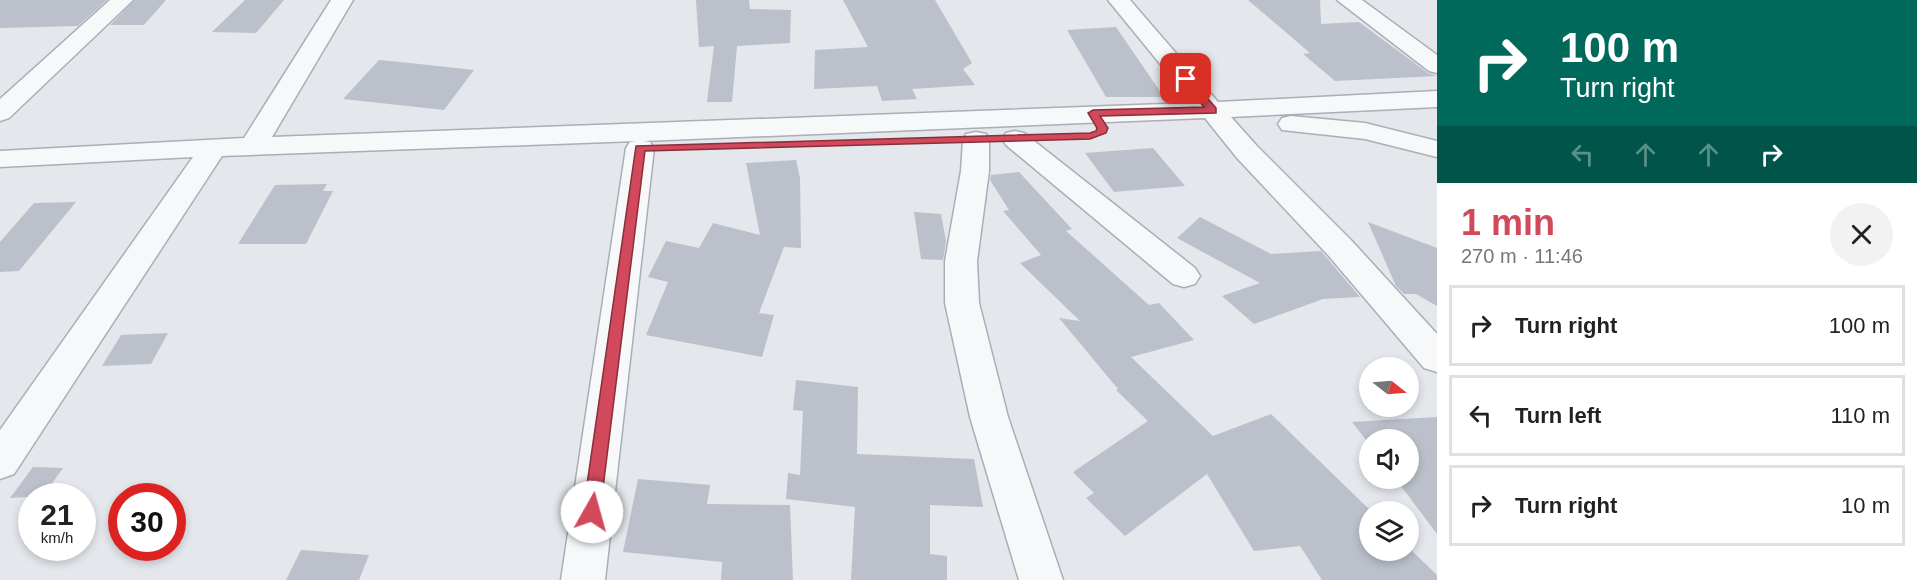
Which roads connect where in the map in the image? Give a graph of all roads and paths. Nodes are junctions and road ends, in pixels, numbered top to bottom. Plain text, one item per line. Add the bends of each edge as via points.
1 (122, 0) edge
2 (342, 0) edge
3 (1119, 0) edge
4 (1348, 0) edge
5 (1437, 66) edge
6 (1437, 99) edge
7 (0, 113) edge
8 (1093, 113) junction
9 (1219, 119) junction
10 (1015, 139) junction
11 (976, 140) junction
12 (259, 146) junction
13 (213, 148) junction
14 (640, 148) junction
15 (1437, 149) edge
16 (0, 159) edge
17 (1184, 276) dead end
18 (1437, 358) edge
19 (0, 462) edge
20 (583, 580) edge
21 (1041, 580) edge

1 - 7 street
2 - 12 street
3 - 9 street
4 - 5 street
6 - 9 street
8 - 9 street
8 - 10 street via 1101,133
8 - 12 street
9 - 15 street via 1365,131
9 - 18 street
10 - 11 street
10 - 17 street
11 - 14 street
11 - 21 street via 961,261 962,303 989,417
12 - 13 street
12 - 14 street via 260,165
13 - 16 street
13 - 19 street
14 - 20 street

